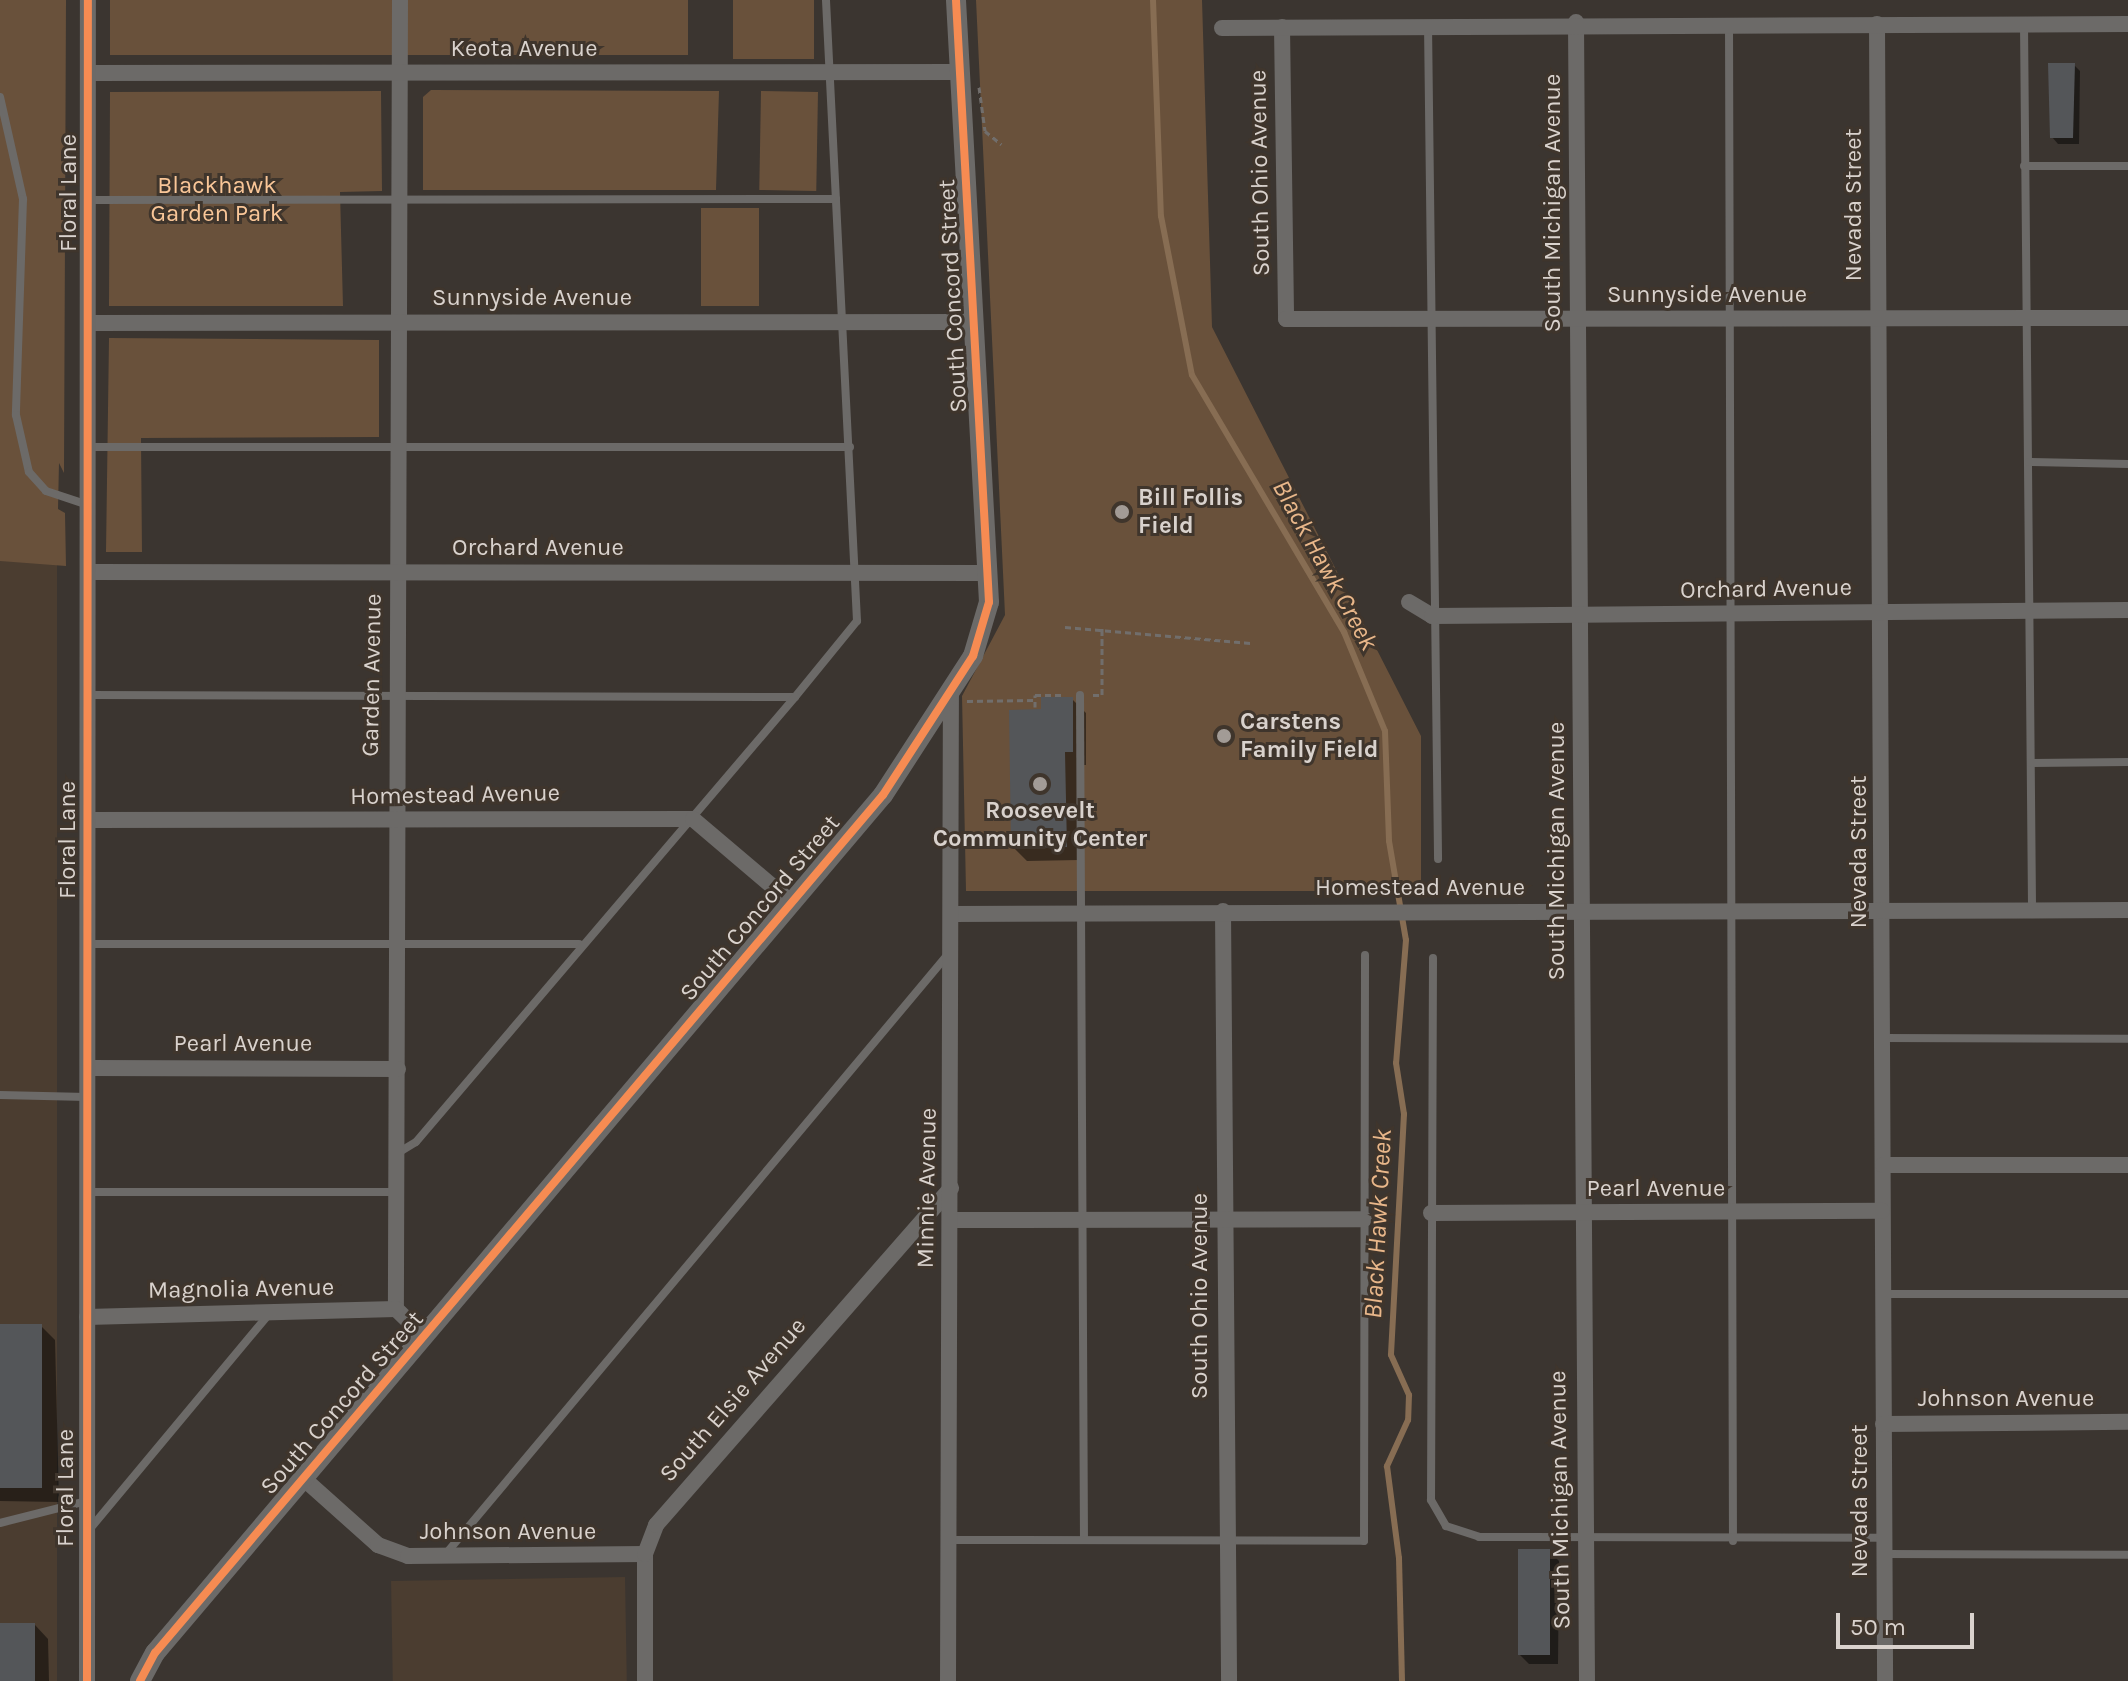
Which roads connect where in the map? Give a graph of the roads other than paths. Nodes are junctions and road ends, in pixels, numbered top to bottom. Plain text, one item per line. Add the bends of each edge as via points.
1 (88, 0) edge
2 (400, 0) edge
3 (826, 0) edge
4 (956, 0) edge
5 (1576, 22) junction
6 (1729, 22) junction
7 (1428, 23) junction
8 (1877, 24) junction
9 (2024, 24) junction
10 (2128, 24) edge
11 (1282, 27) junction
12 (1222, 28) dead end
13 (960, 72) junction
14 (88, 73) junction
15 (398, 73) junction
16 (829, 73) junction
17 (0, 97) edge
18 (2024, 166) junction
19 (2128, 166) edge
20 (398, 199) junction
21 (836, 199) junction
22 (89, 200) junction
23 (1734, 318) junction
24 (1879, 318) junction
25 (2024, 318) junction
26 (2128, 318) edge
27 (1286, 319) joint
28 (1429, 320) junction
29 (1577, 320) junction
30 (398, 322) junction
31 (974, 322) junction
32 (89, 323) junction
33 (843, 323) junction
34 (397, 446) junction
35 (89, 447) junction
36 (850, 447) junction
37 (2029, 462) junction
38 (2128, 464) edge
39 (89, 506) junction
40 (89, 572) junction
41 (397, 572) junction
42 (858, 572) junction
43 (988, 573) junction
44 (1409, 602) dead end
45 (2028, 609) junction
46 (1883, 610) junction
47 (2128, 610) edge
48 (1734, 613) junction
49 (1432, 616) junction
50 (1581, 617) junction
51 (89, 695) junction
52 (396, 695) junction
53 (1080, 695) road end
54 (795, 697) junction
55 (959, 698) junction
56 (2128, 762) edge
57 (2031, 763) junction
58 (693, 819) junction
59 (88, 820) junction
60 (394, 820) junction
61 (1438, 859) dead end
62 (791, 902) junction
63 (1082, 909) junction
64 (1730, 909) junction
65 (1883, 909) junction
66 (2032, 910) junction
67 (2128, 910) edge
68 (1223, 911) junction
69 (1581, 911) junction
70 (952, 914) junction
71 (88, 944) junction
72 (579, 944) junction
73 (395, 945) junction
74 (952, 949) junction
75 (1365, 955) dead end
76 (1433, 958) dead end
77 (1882, 1038) junction
78 (2128, 1039) edge
79 (89, 1068) junction
80 (398, 1069) junction
81 (0, 1095) edge
82 (88, 1097) junction
83 (395, 1155) junction
84 (1883, 1165) junction
85 (2128, 1165) edge
86 (951, 1188) junction
87 (87, 1192) junction
88 (396, 1192) junction
89 (1882, 1211) junction
90 (1431, 1213) junction
91 (1582, 1213) junction
92 (1735, 1213) junction
93 (1224, 1218) junction
94 (1083, 1219) junction
95 (1364, 1219) junction
96 (951, 1220) junction
97 (1883, 1294) junction
98 (2128, 1294) edge
99 (396, 1309) junction
100 (271, 1311) junction
101 (87, 1317) junction
102 (425, 1337) junction
103 (2128, 1422) edge
104 (1883, 1424) junction
105 (303, 1478) junction
106 (86, 1501) junction
107 (0, 1523) edge
108 (86, 1534) junction
109 (1084, 1539) junction
110 (948, 1540) junction
111 (1222, 1540) junction
112 (1584, 1540) junction
113 (1733, 1541) junction
114 (1884, 1546) junction
115 (645, 1554) junction
116 (2128, 1555) edge
117 (443, 1557) junction
118 (87, 1681) edge
119 (140, 1681) edge
120 (645, 1681) edge
121 (948, 1681) edge
122 (1229, 1681) edge
123 (1587, 1681) edge
124 (1885, 1681) edge

1 - 14 street, Floral Lane
2 - 15 street, Garden Avenue
3 - 16 lane
4 - 13 street, South Concord Street
5 - 6 street
5 - 7 street
5 - 29 street, South Michigan Avenue
6 - 8 street
6 - 23 lane
7 - 11 street
7 - 28 lane
8 - 9 street
8 - 24 street, Nevada Street
9 - 10 street
9 - 18 lane
11 - 12 street
11 - 27 street, South Ohio Avenue
13 - 16 street, Keota Avenue
13 - 31 street, South Concord Street
14 - 15 street, Keota Avenue
14 - 22 street, Floral Lane
15 - 16 street, Keota Avenue
15 - 20 street, Garden Avenue
16 - 21 lane
17 - 39 lane via 23,199 16,415 29,472 46,491
18 - 19 lane
18 - 25 lane
20 - 21 lane
20 - 22 lane
20 - 30 street, Garden Avenue
21 - 33 lane
22 - 32 street, Floral Lane
23 - 24 street, Sunnyside Avenue
23 - 29 street, Sunnyside Avenue
23 - 48 lane
24 - 25 street, Sunnyside Avenue
24 - 46 street, Nevada Street
25 - 26 street, Sunnyside Avenue
25 - 37 lane
27 - 28 street, Sunnyside Avenue
28 - 29 street, Sunnyside Avenue
28 - 49 lane
29 - 50 street, South Michigan Avenue
30 - 32 street, Sunnyside Avenue
30 - 33 street, Sunnyside Avenue
30 - 34 street, Garden Avenue
31 - 33 street, Sunnyside Avenue
31 - 43 street, South Concord Street
32 - 35 street, Floral Lane
33 - 36 lane
34 - 35 lane
34 - 36 lane
34 - 41 street, Garden Avenue
35 - 39 street, Floral Lane
36 - 42 lane
37 - 38 lane
37 - 45 lane
39 - 40 street, Floral Lane
40 - 41 street, Orchard Avenue
40 - 51 street, Floral Lane
41 - 42 street, Orchard Avenue
41 - 52 street, Garden Avenue
42 - 43 street, Orchard Avenue
42 - 54 lane via 857,621
43 - 55 street, South Concord Street via 983,633
44 - 49 street
45 - 46 street, Orchard Avenue
45 - 47 street, Orchard Avenue
45 - 57 lane
46 - 48 street, Orchard Avenue
46 - 65 street, Nevada Street
48 - 50 street, Orchard Avenue
48 - 64 lane
49 - 50 street, Orchard Avenue
49 - 61 lane
50 - 69 street, South Michigan Avenue
51 - 52 lane
51 - 59 street, Floral Lane
52 - 54 lane
52 - 60 street, Garden Avenue
53 - 63 lane
54 - 58 lane
55 - 62 street, South Concord Street
55 - 70 street, Minnie Avenue
56 - 57 lane
57 - 66 lane
58 - 60 street, Homestead Avenue
58 - 62 street
58 - 72 lane
59 - 60 street, Homestead Avenue
59 - 71 street, Floral Lane
60 - 73 street, Garden Avenue
62 - 102 street, South Concord Street
63 - 68 street, Homestead Avenue
63 - 70 street, Homestead Avenue
63 - 94 lane
64 - 65 street, Homestead Avenue
64 - 69 street, Homestead Avenue
64 - 92 lane
65 - 66 street, Homestead Avenue
65 - 77 street, Nevada Street
66 - 67 street, Homestead Avenue
68 - 69 street, Homestead Avenue
68 - 93 street, South Ohio Avenue
69 - 91 street, South Michigan Avenue
70 - 74 street, Minnie Avenue
71 - 73 lane
71 - 79 street, Floral Lane
72 - 73 lane
72 - 83 lane via 416,1142
73 - 80 street, Garden Avenue
74 - 86 street, Minnie Avenue
74 - 117 lane
75 - 95 lane
76 - 90 lane
77 - 78 lane
77 - 84 street, Nevada Street
79 - 80 street, Pearl Avenue
79 - 82 street, Floral Lane
80 - 83 street, Garden Avenue
81 - 82 lane
82 - 87 street, Floral Lane
83 - 88 street, Garden Avenue
84 - 85 street
84 - 89 street, Nevada Street
86 - 96 street, Minnie Avenue
86 - 115 street, South Elsie Avenue via 656,1525
87 - 88 lane
87 - 101 street, Floral Lane
88 - 99 street, Garden Avenue
89 - 92 street, Pearl Avenue
89 - 97 street, Nevada Street
90 - 91 street, Pearl Avenue
90 - 112 lane via 1431,1500 1458,1535
91 - 92 street, Pearl Avenue
91 - 112 street, South Michigan Avenue
92 - 113 lane
93 - 94 street
93 - 95 street
93 - 111 street, South Ohio Avenue
94 - 96 street
94 - 109 lane
95 - 111 lane via 1364,1541
96 - 110 street, Minnie Avenue
97 - 98 lane
97 - 104 street, Nevada Street
99 - 100 street, Magnolia Avenue
99 - 102 street
100 - 101 street, Magnolia Avenue
100 - 108 lane
101 - 106 street, Floral Lane
102 - 105 street, South Concord Street
103 - 104 street, Johnson Avenue
104 - 114 street, Nevada Street
105 - 117 street, Johnson Avenue via 378,1545 408,1556
105 - 119 street, South Concord Street via 155,1653
106 - 107 lane
106 - 108 street, Floral Lane
108 - 118 street, Floral Lane
109 - 110 lane
109 - 111 lane
110 - 121 street, Minnie Avenue
111 - 122 street, South Ohio Avenue
112 - 113 lane
112 - 123 street, South Michigan Avenue
113 - 114 lane
114 - 116 lane
114 - 124 street, Nevada Street
115 - 117 street, Johnson Avenue
115 - 120 street, South Elsie Avenue

